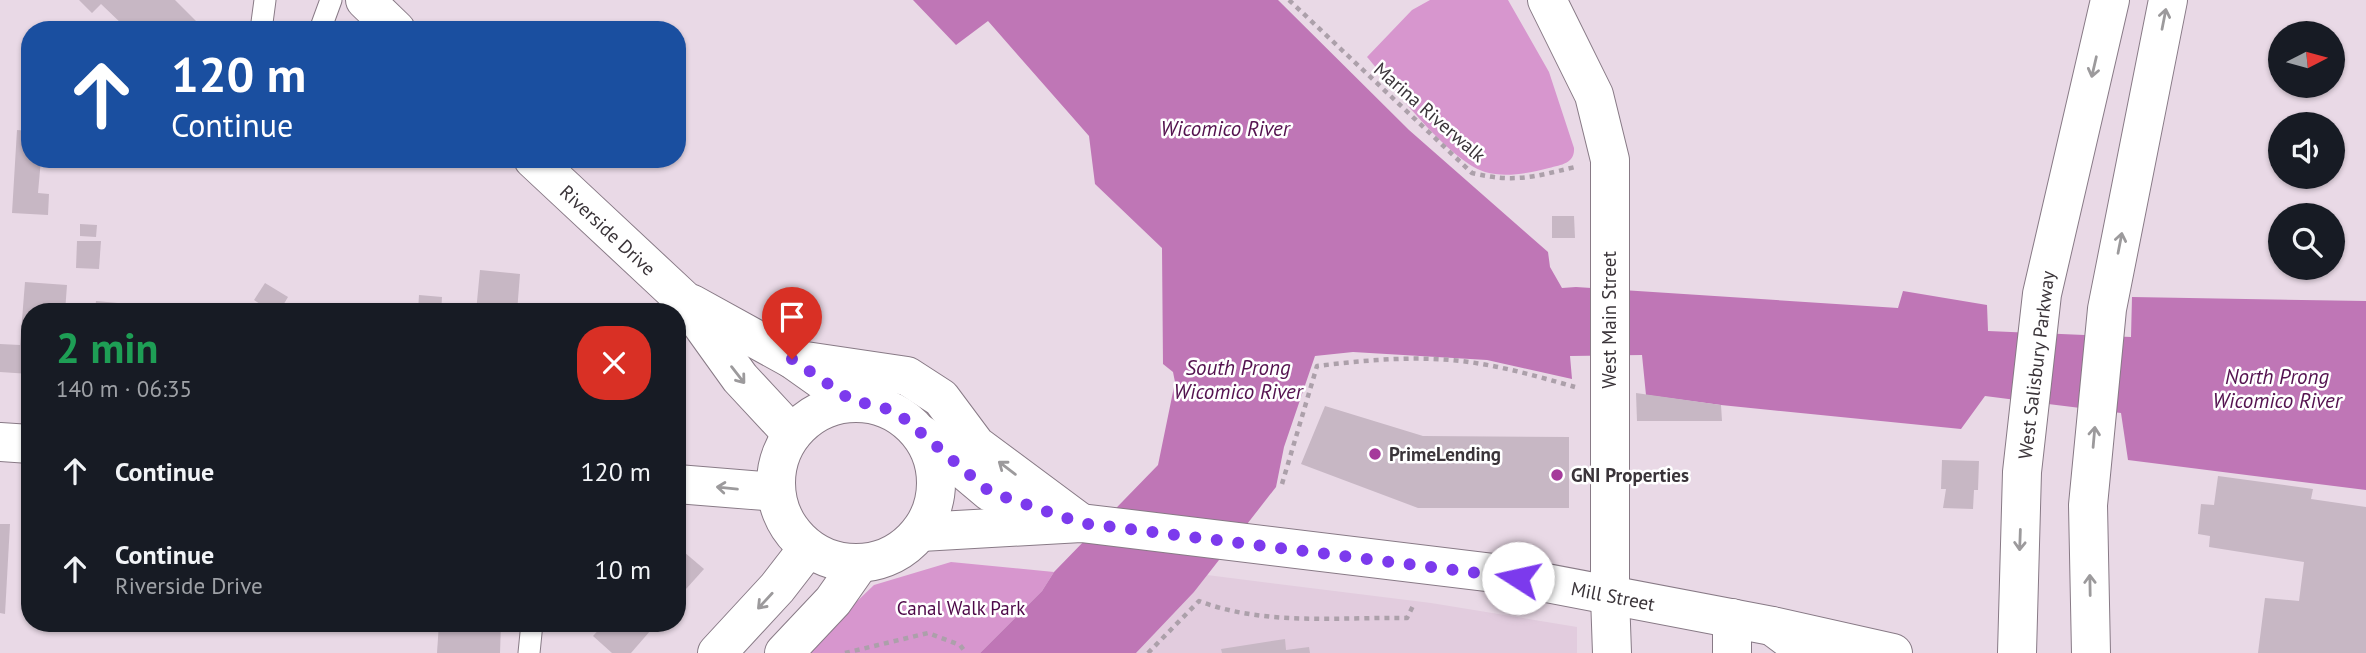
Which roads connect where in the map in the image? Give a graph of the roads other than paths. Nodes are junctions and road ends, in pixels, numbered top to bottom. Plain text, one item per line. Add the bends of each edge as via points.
1 (265, 0) edge
2 (331, 0) edge
3 (365, 0) edge
4 (1547, 0) edge
5 (2109, 0) edge
6 (2168, 0) edge
7 (262, 21) edge
8 (323, 21) edge
9 (387, 21) edge
10 (543, 168) edge
11 (684, 300) junction
12 (792, 359) junction
13 (854, 402) junction
14 (918, 431) junction
15 (792, 433) junction
16 (0, 442) edge
17 (21, 443) edge
18 (686, 485) edge
19 (776, 492) junction
20 (1089, 524) junction
21 (921, 532) junction
22 (808, 548) junction
23 (859, 565) junction
24 (1610, 596) junction
25 (1772, 626) junction
26 (531, 632) edge
27 (1732, 636) edge
28 (529, 653) edge
29 (717, 653) edge
30 (784, 653) edge
31 (1612, 653) edge
32 (1808, 653) edge
33 (1893, 653) edge
34 (2017, 653) edge
35 (2091, 653) edge

1 - 7 lane
2 - 8 lane
3 - 9 main road
4 - 24 main road, West Main Street via 1594,95 1611,160 1609,284 1593,378
5 -> 34 main road, West Salisbury Parkway via 2042,294 2022,472
35 -> 6 main road via 2088,505 2107,309
10 - 11 main road, Riverside Drive
11 - 12 main road, Riverside Drive
11 -> 15 main road, Riverside Drive via 740,378
12 - 13 main road, Riverside Drive
20 -> 12 main road via 976,445 941,398 907,376
13 - 14 main road via 878,405 900,415
13 - 15 main road via 831,406
14 - 20 main road, Mill Street via 990,492
14 - 21 main road via 931,454 937,481 933,508
15 - 19 main road via 776,471
16 - 17 main road
19 -> 18 main road
19 - 22 main road via 792,533
20 - 21 main road, Mill Street
20 - 24 main road, Mill Street via 1494,573
21 - 23 main road via 904,549
22 - 23 main road via 832,561
22 -> 29 main road
23 - 30 main road via 833,601
24 - 27 main road, Mill Street
24 - 31 main road, West Main Street
25 - 27 main road, Mill Street
25 - 32 main road
25 - 33 main road, Mill Street
26 - 28 lane

